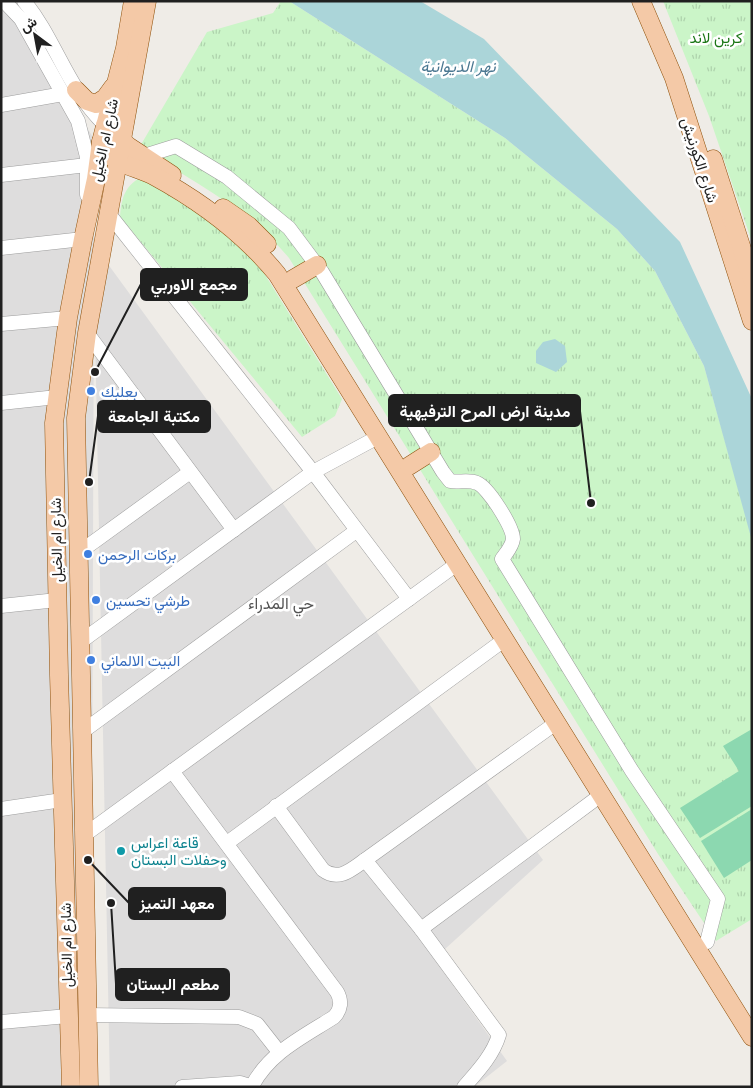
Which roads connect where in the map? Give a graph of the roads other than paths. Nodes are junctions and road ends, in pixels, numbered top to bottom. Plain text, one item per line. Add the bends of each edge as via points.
1 (4, 1) edge
2 (24, 1) edge
3 (641, 1) edge
4 (655, 1) edge
5 (139, 6) edge
6 (116, 83) junction
7 (69, 92) junction
8 (1, 105) edge
9 (103, 134) junction
10 (134, 149) junction
11 (118, 162) junction
12 (87, 164) junction
13 (148, 173) junction
14 (1, 174) edge
15 (112, 195) junction
16 (109, 214) junction
17 (87, 221) junction
18 (83, 239) junction
19 (1, 248) edge
20 (317, 265) junction
21 (293, 279) junction
22 (752, 280) edge
23 (751, 315) edge
24 (68, 318) junction
25 (1, 324) edge
26 (87, 333) junction
27 (57, 398) junction
28 (1, 403) edge
29 (378, 437) junction
30 (431, 452) junction
31 (409, 466) junction
32 (190, 472) junction
33 (313, 472) junction
34 (234, 530) junction
35 (356, 531) junction
36 (77, 554) junction
37 (457, 564) junction
38 (408, 599) junction
39 (57, 600) junction
40 (1, 606) edge
41 (504, 640) junction
42 (80, 643) junction
43 (556, 723) junction
44 (82, 732) junction
45 (172, 771) junction
46 (601, 795) junction
47 (62, 800) junction
48 (276, 806) junction
49 (1, 809) edge
50 (83, 836) junction
51 (227, 843) junction
52 (366, 860) junction
53 (421, 929) junction
54 (707, 942) junction
55 (752, 1014) edge
56 (87, 1015) junction
57 (68, 1016) junction
58 (1, 1022) edge
59 (752, 1037) edge
60 (279, 1052) junction
61 (253, 1086) edge
62 (71, 1087) edge
63 (89, 1087) edge
64 (182, 1087) edge
65 (464, 1087) edge

1 - 7 street via 21,20
2 - 7 street via 35,17
3 - 23 main road, شارع الكورنيش via 674,78
4 - 22 main road, شارع الكورنيش via 674,45
5 - 6 main road, شارع ام الخيل
5 - 10 main road, شارع ام الخيل via 125,123
6 - 7 main road via 96,104
6 - 9 main road, شارع ام الخيل
7 - 8 street
7 - 9 street via 86,106
7 - 12 street via 81,129
9 - 10 main road
9 - 11 main road via 106,152
9 - 17 main road, شارع ام الخيل
10 - 11 main road, شارع ام الخيل
10 - 20 street via 176,146 209,164 290,228
10 - 21 main road via 249,226 271,248
11 - 13 main road
11 - 15 main road, شارع ام الخيل
12 - 14 street
12 - 17 street
13 - 15 main road via 134,173 126,177
13 - 29 main road via 220,220 264,258 287,288
15 - 16 main road, شارع ام الخيل
16 - 26 main road, شارع ام الخيل
16 - 33 street
17 - 18 main road, شارع ام الخيل
18 - 19 street
18 - 24 main road, شارع ام الخيل
20 - 21 main road
20 - 30 street
21 - 31 main road
24 - 25 street
24 - 27 main road, شارع ام الخيل
26 - 32 street
26 - 36 main road, شارع ام الخيل via 76,418
27 - 28 street
27 - 39 main road, شارع ام الخيل via 54,449
29 - 33 street
29 - 37 main road
30 - 31 main road
30 - 54 street via 450,481 476,482 484,487 511,529 513,539 502,559 632,771 718,899
31 - 54 main road
32 - 34 street
32 - 36 street
33 - 34 street
33 - 35 street
34 - 42 street
35 - 38 street
35 - 44 street
36 - 42 main road, شارع ام الخيل
37 - 38 street
37 - 41 main road
38 - 45 street
39 - 40 street
39 - 47 main road, شارع ام الخيل
41 - 43 main road
41 - 48 street
42 - 44 main road, شارع ام الخيل
43 - 46 main road
43 - 52 street
44 - 50 main road, شارع ام الخيل
45 - 50 street
45 - 51 street
46 - 53 street
46 - 59 main road
47 - 49 street
47 - 57 main road, شارع ام الخيل
48 - 51 street
48 - 52 street via 327,873 346,873
50 - 56 main road, شارع ام الخيل
51 - 60 street via 337,992 340,1001 334,1017
52 - 53 street
53 - 65 street via 499,1035 496,1045
54 - 55 main road
56 - 60 street via 239,1016 257,1024
56 - 63 main road, شارع ام الخيل
57 - 58 street
57 - 62 main road, شارع ام الخيل
60 - 61 street
61 - 64 street via 240,1083

